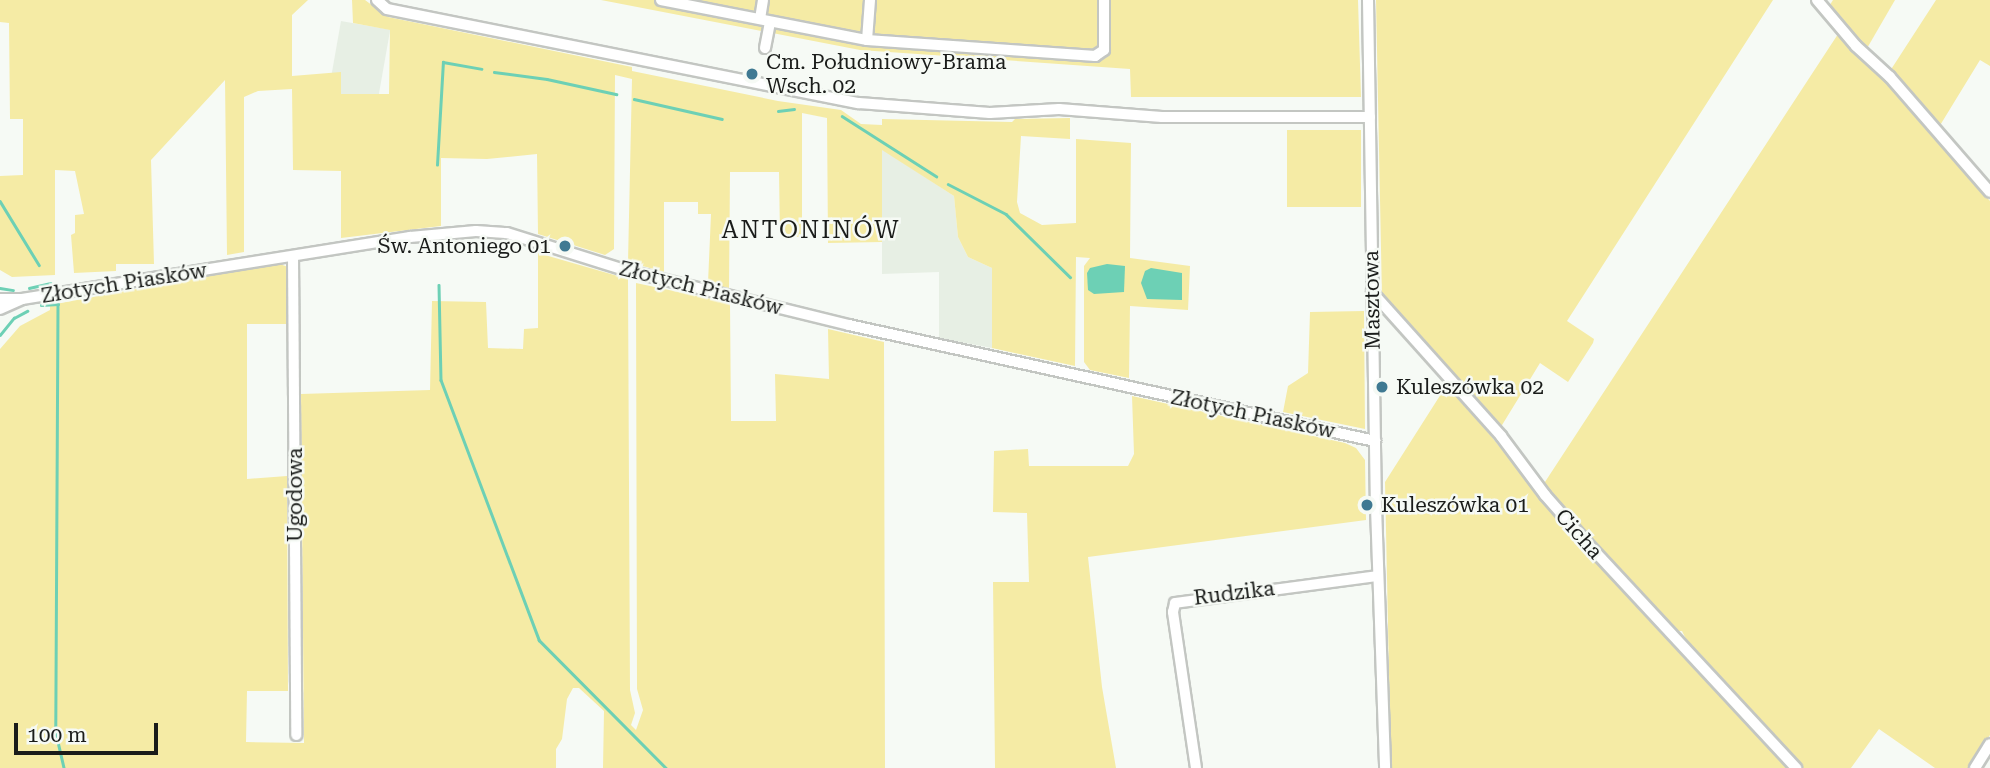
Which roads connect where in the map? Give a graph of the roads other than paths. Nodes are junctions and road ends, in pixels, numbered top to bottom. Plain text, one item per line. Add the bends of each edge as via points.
1 (377, 0) edge
2 (661, 0) edge
3 (764, 0) edge
4 (870, 0) edge
5 (1104, 0) edge
6 (1368, 0) edge
7 (1817, 0) edge
8 (765, 20) junction
9 (867, 40) junction
10 (765, 48) dead end
11 (1370, 117) junction
12 (1990, 192) edge
13 (293, 256) junction
14 (1372, 291) junction
15 (0, 299) edge
16 (22, 299) junction
17 (0, 309) edge
18 (1375, 441) junction
19 (1377, 576) junction
20 (296, 735) dead end
21 (1990, 744) edge
22 (1196, 768) edge
23 (1385, 768) edge
24 (1796, 768) edge
25 (1975, 768) edge

1 - 11 street via 387,9 859,103 990,113 1059,108 1162,117
2 - 8 street
3 - 8 street
4 - 9 street
5 - 9 street via 1104,50 1095,56
6 - 11 street, Masztowa
7 - 12 street
8 - 9 street
8 - 10 street
11 - 14 street, Masztowa
13 - 16 street, Złotych Piasków
13 - 18 street, Złotych Piasków via 410,237 507,233 621,269 849,325
13 - 20 street, Ugodowa
14 - 18 street, Masztowa
14 - 24 street, Cicha via 1501,436 1588,544
15 - 16 street, Złotych Piasków
16 - 17 street, Złotych Piasków
18 - 19 street, Masztowa
19 - 22 street, Rudzika via 1175,603
19 - 23 street, Masztowa
21 - 25 street

